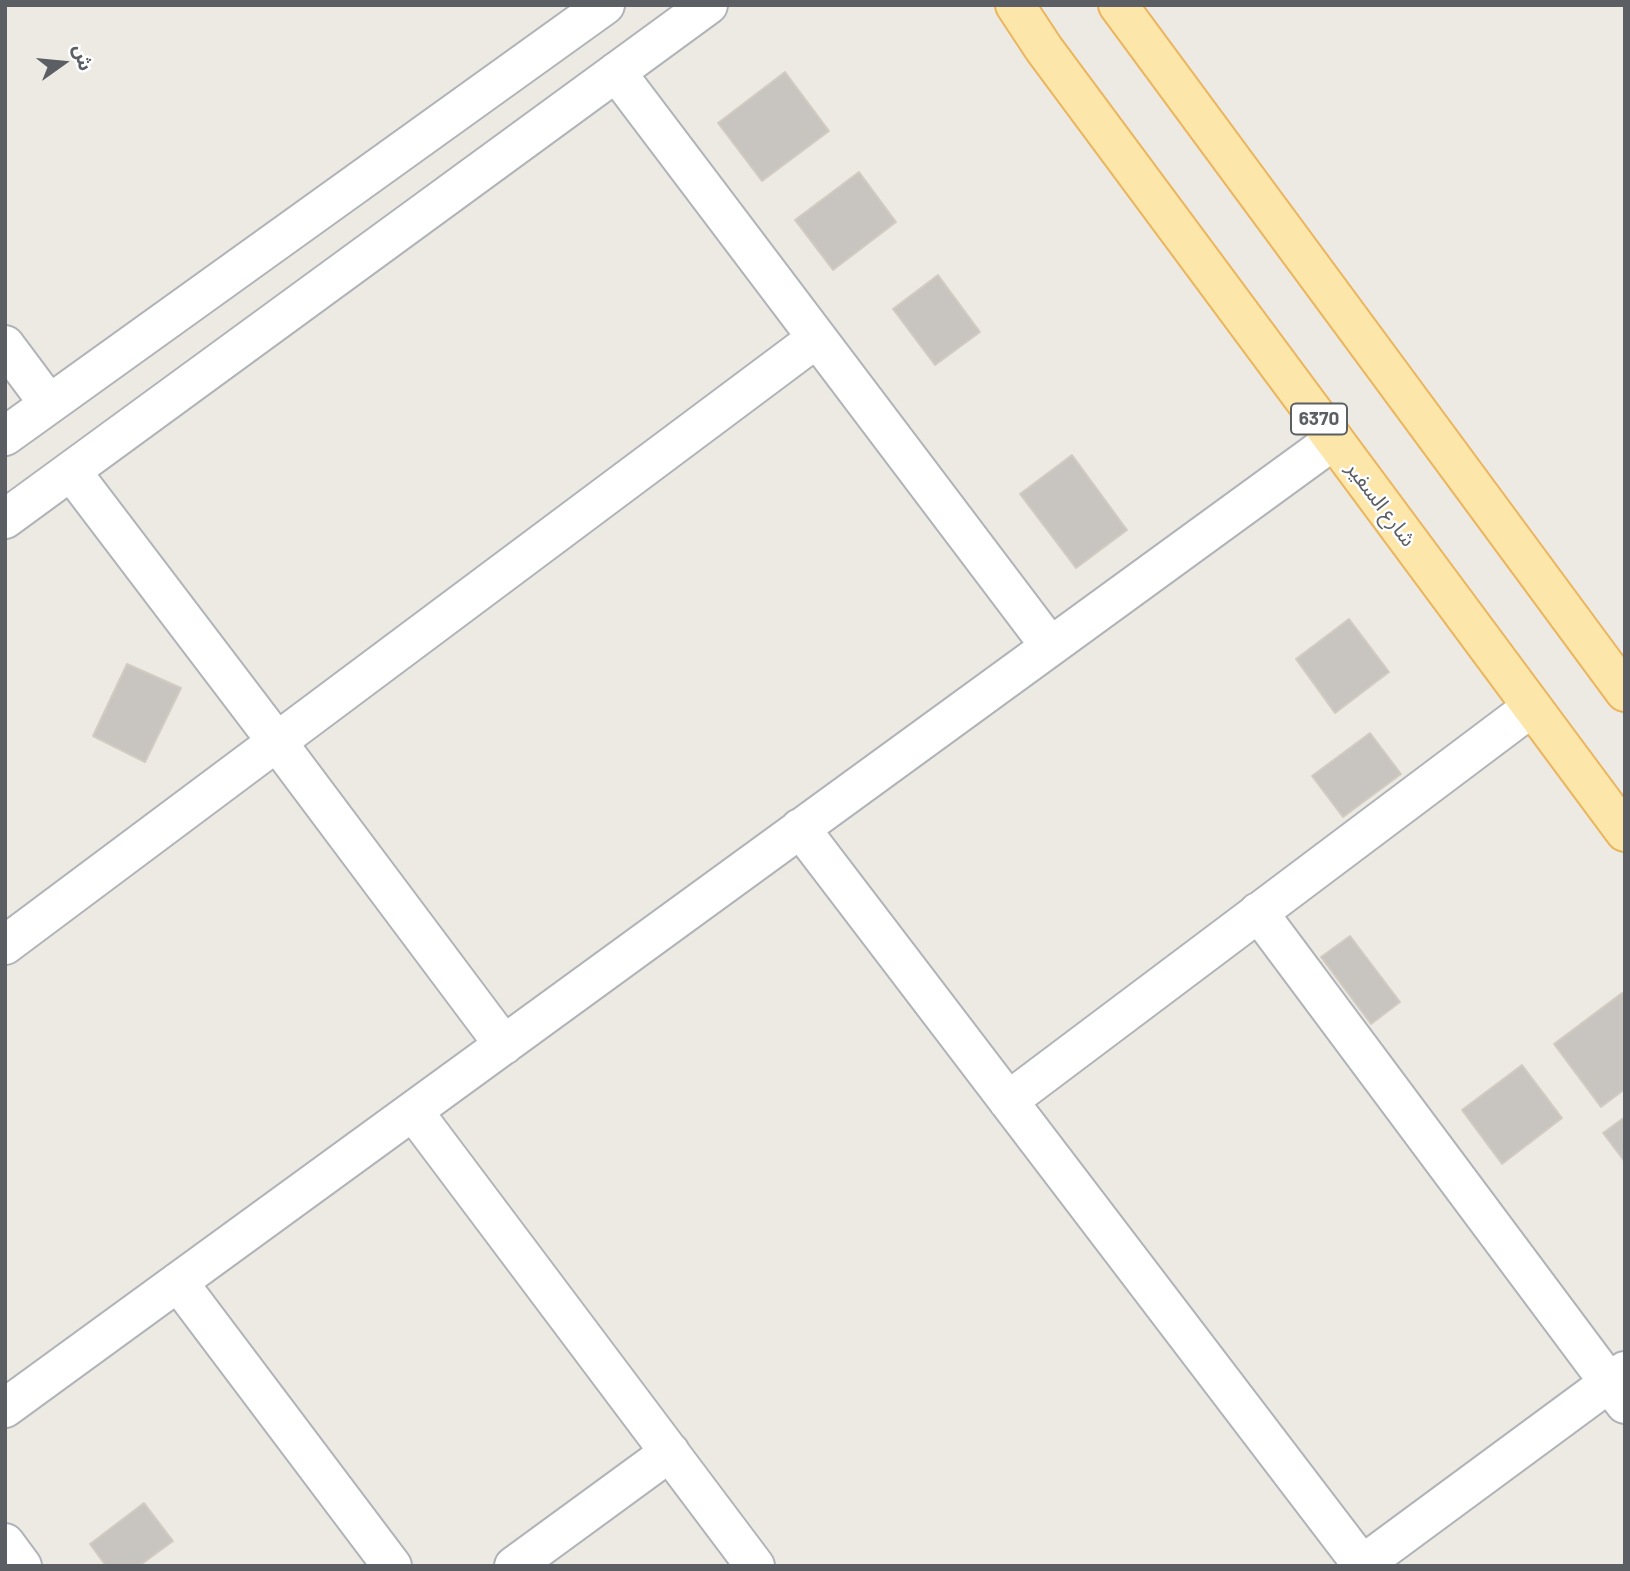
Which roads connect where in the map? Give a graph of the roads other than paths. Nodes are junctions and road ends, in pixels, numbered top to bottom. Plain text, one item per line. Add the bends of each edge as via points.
1 (604, 5) edge
2 (708, 5) edge
3 (1015, 5) edge
4 (1118, 5) edge
5 (617, 72) junction
6 (817, 338) junction
7 (5, 345) edge
8 (48, 404) junction
9 (5, 436) edge
10 (1334, 440) junction
11 (71, 471) junction
12 (5, 519) edge
13 (1050, 646) junction
14 (1622, 683) edge
15 (1532, 707) junction
16 (277, 742) junction
17 (800, 828) junction
18 (1625, 832) edge
19 (1258, 912) junction
20 (5, 944) edge
21 (504, 1045) junction
22 (1008, 1101) junction
23 (413, 1111) junction
24 (177, 1282) junction
25 (1619, 1386) edge
26 (5, 1408) edge
27 (670, 1452) junction
28 (5, 1543) edge
29 (1362, 1565) edge
30 (22, 1566) edge
31 (391, 1566) edge
32 (514, 1566) edge
33 (755, 1566) edge

1 - 8 street
2 - 5 street
3 - 10 main road, شارع السفير / 6370
4 - 14 main road
5 - 6 street
5 - 11 street
6 - 13 street
6 - 16 street
7 - 8 street
8 - 9 street
10 - 13 street
10 - 15 main road, شارع السفير / 6370
11 - 12 street
11 - 16 street
13 - 17 street
15 - 18 main road, شارع السفير / 6370
15 - 19 street
16 - 20 street
16 - 21 street
17 - 21 street
17 - 22 street
19 - 22 street
19 - 25 street
21 - 23 street
22 - 29 street
23 - 24 street
23 - 27 street
24 - 26 street
24 - 31 street
25 - 29 street
27 - 32 street
27 - 33 street
28 - 30 street

